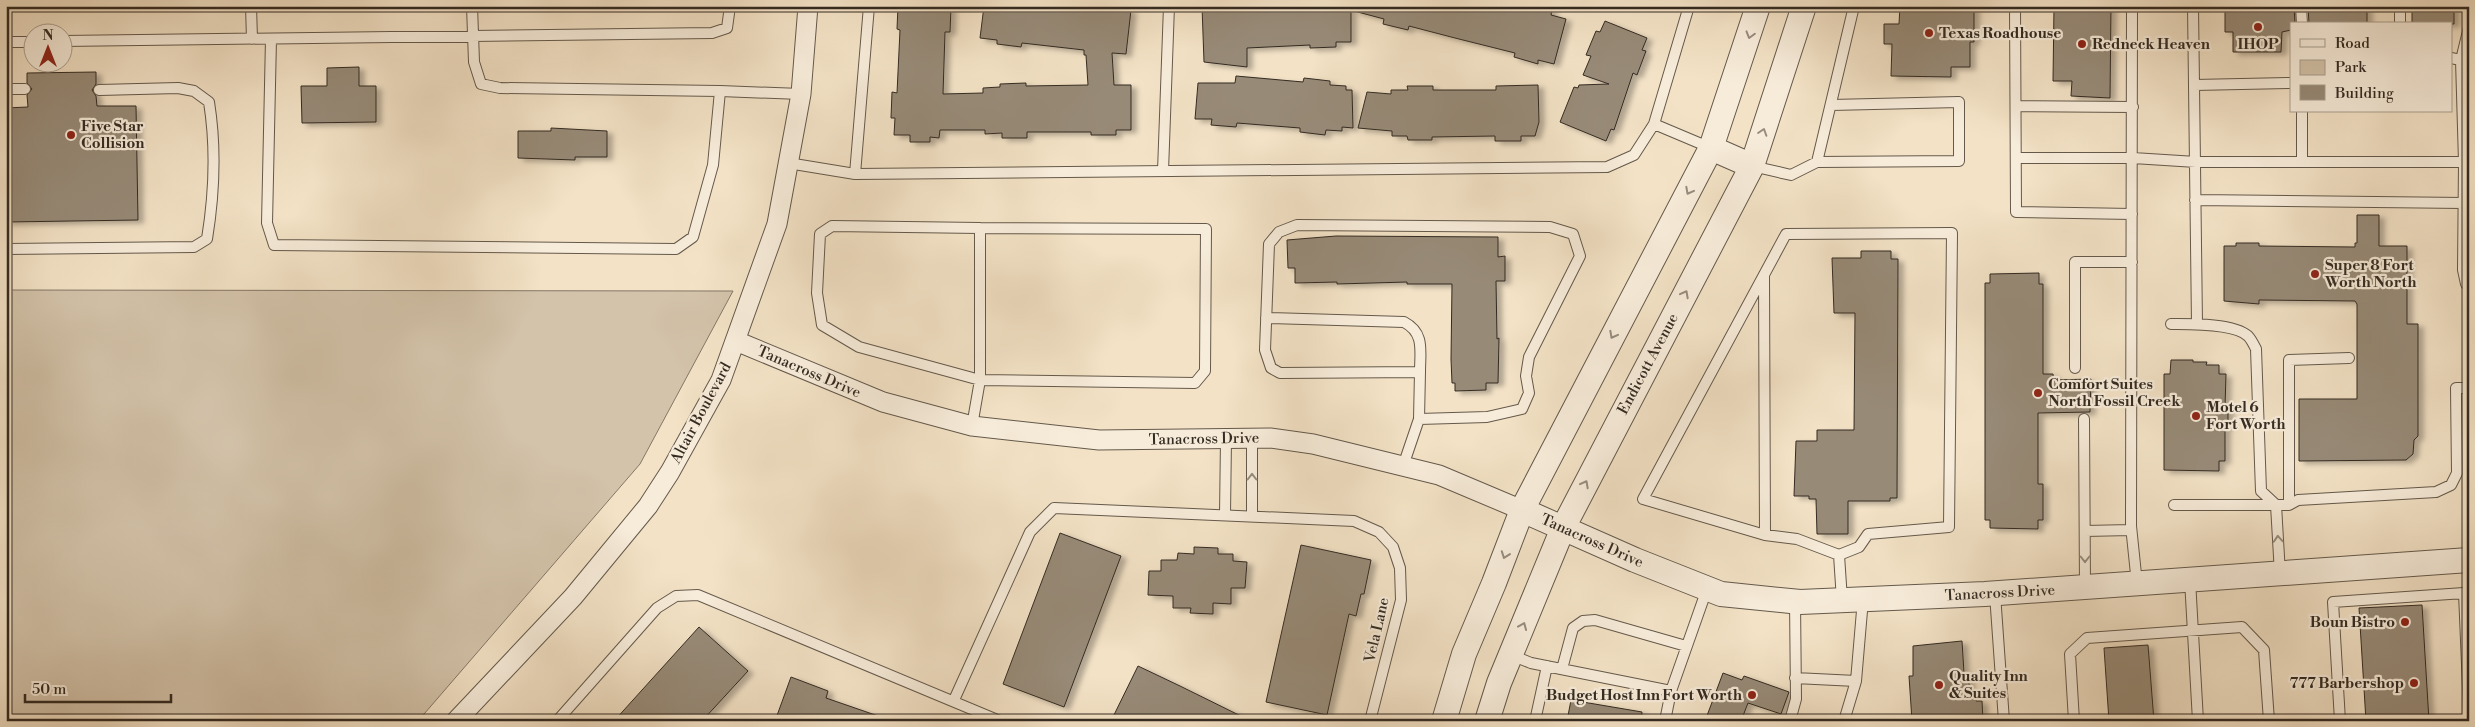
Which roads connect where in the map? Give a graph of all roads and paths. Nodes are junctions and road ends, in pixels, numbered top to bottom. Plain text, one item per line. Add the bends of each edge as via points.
1 (251, 6) edge
2 (472, 6) edge
3 (730, 6) edge
4 (808, 6) edge
5 (869, 6) edge
6 (1169, 6) edge
7 (1689, 6) edge
8 (1758, 6) edge
9 (1804, 6) edge
10 (1854, 6) edge
11 (2016, 6) edge
12 (2132, 6) edge
13 (2193, 6) edge
14 (2301, 6) edge
15 (2400, 6) edge
16 (2302, 22) edge
17 (2400, 22) edge
18 (2469, 27) edge
19 (473, 36) junction
20 (252, 39) junction
21 (271, 39) junction
22 (72, 41) edge
23 (6, 42) edge
24 (22, 42) edge
25 (2456, 59) edge
26 (2290, 84) edge
27 (2194, 85) junction
28 (6, 89) edge
29 (25, 89) dead end
30 (99, 90) dead end
31 (720, 91) junction
32 (801, 94) junction
33 (1830, 105) junction
34 (2016, 106) junction
35 (2133, 107) junction
36 (2302, 112) edge
37 (1654, 124) junction
38 (1711, 148) junction
39 (2016, 158) junction
40 (2132, 158) junction
41 (1817, 162) junction
42 (2196, 162) junction
43 (2302, 162) junction
44 (2466, 162) edge
45 (788, 163) junction
46 (1752, 166) junction
47 (1163, 171) junction
48 (855, 174) junction
49 (2195, 200) junction
50 (2464, 203) junction
51 (2132, 214) junction
52 (980, 228) junction
53 (6, 249) edge
54 (2132, 262) junction
55 (1764, 275) junction
56 (2469, 285) edge
57 (1266, 318) junction
58 (2171, 324) dead end
59 (2197, 324) junction
60 (736, 341) junction
61 (2349, 358) dead end
62 (2075, 368) dead end
63 (1420, 372) junction
64 (980, 380) junction
65 (2469, 388) edge
66 (1419, 419) junction
67 (2084, 419) dead end
68 (972, 426) junction
69 (1226, 439) junction
70 (1252, 439) junction
71 (1403, 466) junction
72 (2174, 505) dead end
73 (2276, 505) junction
74 (2289, 505) junction
75 (1522, 510) junction
76 (1226, 515) junction
77 (1252, 516) junction
78 (1563, 528) junction
79 (2132, 530) junction
80 (2085, 531) junction
81 (1765, 536) junction
82 (1838, 555) junction
83 (2469, 560) edge
84 (2280, 574) junction
85 (2190, 580) junction
86 (2137, 584) junction
87 (2085, 587) junction
88 (1707, 588) junction
89 (1995, 594) junction
90 (1852, 600) junction
91 (1795, 601) junction
92 (2193, 630) junction
93 (1686, 646) junction
94 (1511, 655) junction
95 (1547, 666) junction
96 (1562, 669) junction
97 (1796, 678) junction
98 (1856, 681) junction
99 (2468, 688) edge
100 (1671, 691) junction
101 (954, 700) junction
102 (2469, 712) edge
103 (456, 721) edge
104 (557, 721) edge
105 (1000, 721) edge
106 (1370, 721) edge
107 (1444, 721) edge
108 (1488, 721) edge
109 (1535, 721) edge
110 (1665, 721) edge
111 (1790, 721) edge
112 (1844, 721) edge
113 (2004, 721) edge
114 (2074, 721) edge
115 (2198, 721) edge
116 (2269, 721) edge
117 (2340, 721) edge

1 - 20 lane
2 - 19 lane
3 - 19 lane via 727,28 712,33
4 - 32 street, Altair Boulevard
5 - 48 lane
6 - 47 lane
7 - 37 lane
8 -> 38 street
46 -> 9 street, Endicott Avenue
10 - 33 lane
11 - 34 lane
12 - 35 lane
13 - 27 lane
14 - 16 lane
15 - 17 lane
18 - 25 lane
19 - 21 lane
19 - 31 lane via 474,62 481,84 500,88
20 - 21 lane
20 - 22 lane
21 - 31 lane via 267,223 274,245 676,249 693,238 713,165
23 - 24 lane
25 - 44 lane
26 - 27 lane
27 - 42 lane
28 - 29 lane
30 - 53 lane via 178,88 194,91 209,102 212,123 211,214 207,239 194,247
31 - 32 lane
32 - 45 street, Altair Boulevard
33 - 41 lane
33 - 41 lane via 1959,102 1958,160
34 - 35 lane
34 - 39 lane
35 - 40 lane
36 - 43 lane
37 - 38 lane
37 - 47 lane via 1634,155 1607,167
38 - 46 street
38 -> 75 street
39 - 40 lane
39 - 51 lane via 2016,212
40 - 42 lane
40 - 51 lane
41 - 46 lane via 1791,174
42 - 43 lane
42 - 49 lane
43 - 44 lane
44 - 50 lane
45 - 48 lane
45 - 60 street, Altair Boulevard via 777,224
78 -> 46 street, Endicott Avenue
47 - 48 lane
49 - 50 lane
49 - 59 lane
50 - 56 lane via 2463,270
51 - 54 lane
52 - 64 lane
52 - 64 lane via 832,226 820,234 817,293 822,325 859,347
52 - 64 lane via 1206,229 1206,371 1195,383
54 - 62 lane via 2075,262
54 - 79 lane
55 - 81 lane
55 - 81 lane via 1642,499
55 - 82 lane via 1786,234 1952,233 1950,527 1868,534 1859,548
57 - 63 lane via 1404,322 1414,327 1421,342
57 - 63 lane via 1265,350 1271,368 1280,373
57 - 66 lane via 1269,244 1280,232 1297,225 1550,227 1573,234 1580,256 1529,357 1528,393 1522,408 1487,417
58 - 59 lane
59 - 73 lane via 2237,331 2248,336 2256,350 2261,491
60 - 68 street, Tanacross Drive via 884,402
60 - 103 street, Altair Boulevard via 721,380 648,506 573,596
61 - 74 lane via 2289,360
63 - 66 lane
64 - 68 lane
65 - 74 lane via 2456,388 2457,472 2451,486 2436,492 2298,500
66 - 71 lane
67 - 80 lane
68 - 69 street, Tanacross Drive via 1099,440
69 - 70 street, Tanacross Drive
69 - 76 lane
70 - 71 street, Tanacross Drive via 1313,444
77 -> 70 lane
71 - 75 street, Tanacross Drive via 1440,475
72 - 73 lane
73 - 74 lane
84 -> 73 lane
75 - 78 street, Tanacross Drive
75 -> 107 street via 1464,654
76 - 77 lane, Vela Lane
76 - 101 lane, Vela Lane via 1054,508 1030,532
77 - 106 lane, Vela Lane via 1354,520 1380,532 1394,547 1400,568 1401,600
78 - 88 street, Tanacross Drive
94 -> 78 street, Endicott Avenue
79 - 80 lane
79 - 86 lane
80 -> 87 lane
81 - 82 lane via 1797,539
82 - 90 lane
83 - 84 street, Tanacross Drive
84 - 85 street, Tanacross Drive
85 - 86 street, Tanacross Drive
85 - 92 lane
86 - 87 street, Tanacross Drive
87 - 89 street, Tanacross Drive
88 - 91 street, Tanacross Drive via 1721,594
88 - 93 lane
89 - 90 street, Tanacross Drive
89 - 113 lane
90 - 91 street, Tanacross Drive
90 - 98 lane
91 - 97 lane
92 - 114 lane via 2086,638 2070,654
92 - 115 lane
92 - 116 lane via 2242,627 2264,650
93 - 96 lane via 1595,620 1582,620 1573,628
93 - 100 lane
94 - 95 lane
94 - 108 street, Endicott Avenue
95 - 96 lane
95 - 109 lane
96 - 100 lane
97 - 98 lane
97 - 111 lane via 1796,699
98 - 112 lane
99 - 102 lane
99 - 117 lane via 2464,593 2333,602
100 - 110 lane
101 - 104 lane via 698,595 683,595 657,608
101 - 105 lane

